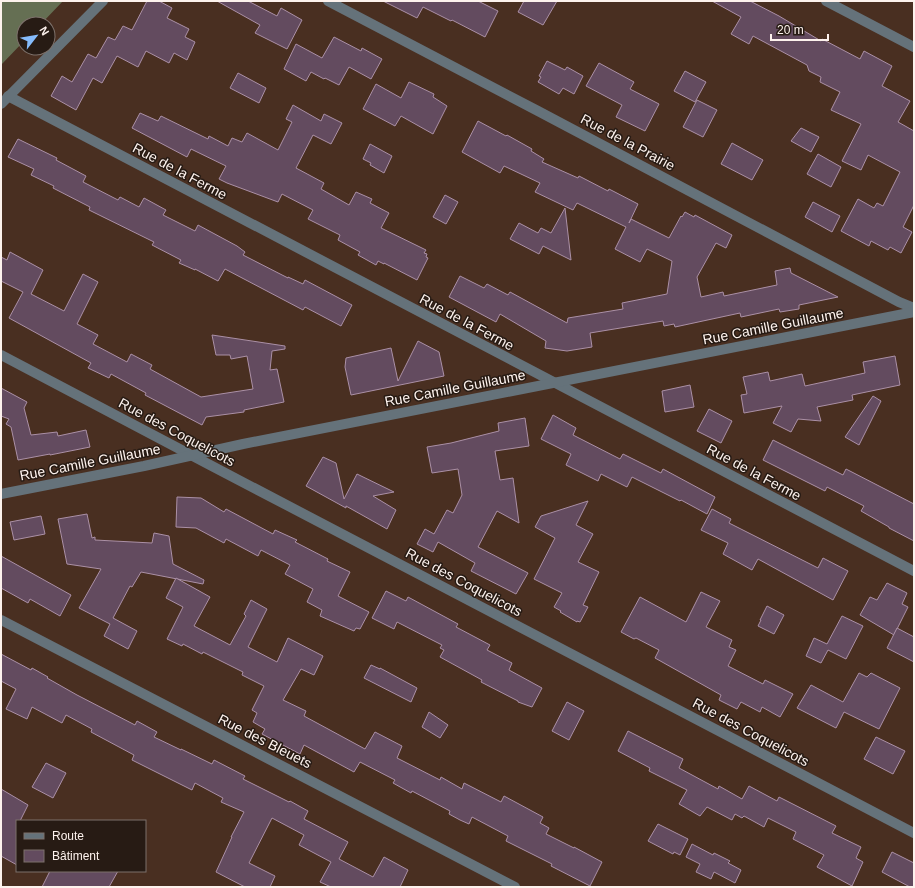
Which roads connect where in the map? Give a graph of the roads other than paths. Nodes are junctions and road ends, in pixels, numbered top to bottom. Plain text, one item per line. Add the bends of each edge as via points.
1 (103, 1) edge
2 (328, 1) edge
3 (826, 1) edge
4 (914, 47) edge
5 (4, 100) edge
6 (914, 308) edge
7 (914, 312) edge
8 (1, 355) edge
9 (554, 383) junction
10 (192, 455) junction
11 (1, 494) edge
12 (914, 571) edge
13 (1, 620) edge
14 (914, 833) edge
15 (515, 887) edge

1 - 5 street
2 - 6 street, Rue de la Prairie
3 - 4 street
5 - 9 street, Rue de la Ferme
7 - 9 street, Rue Camille Guillaume
8 - 10 street, Rue des Coquelicots
9 - 10 street, Rue Camille Guillaume
9 - 12 street, Rue de la Ferme
10 - 11 street, Rue Camille Guillaume
10 - 14 street, Rue des Coquelicots
13 - 15 street, Rue des Bleuets

